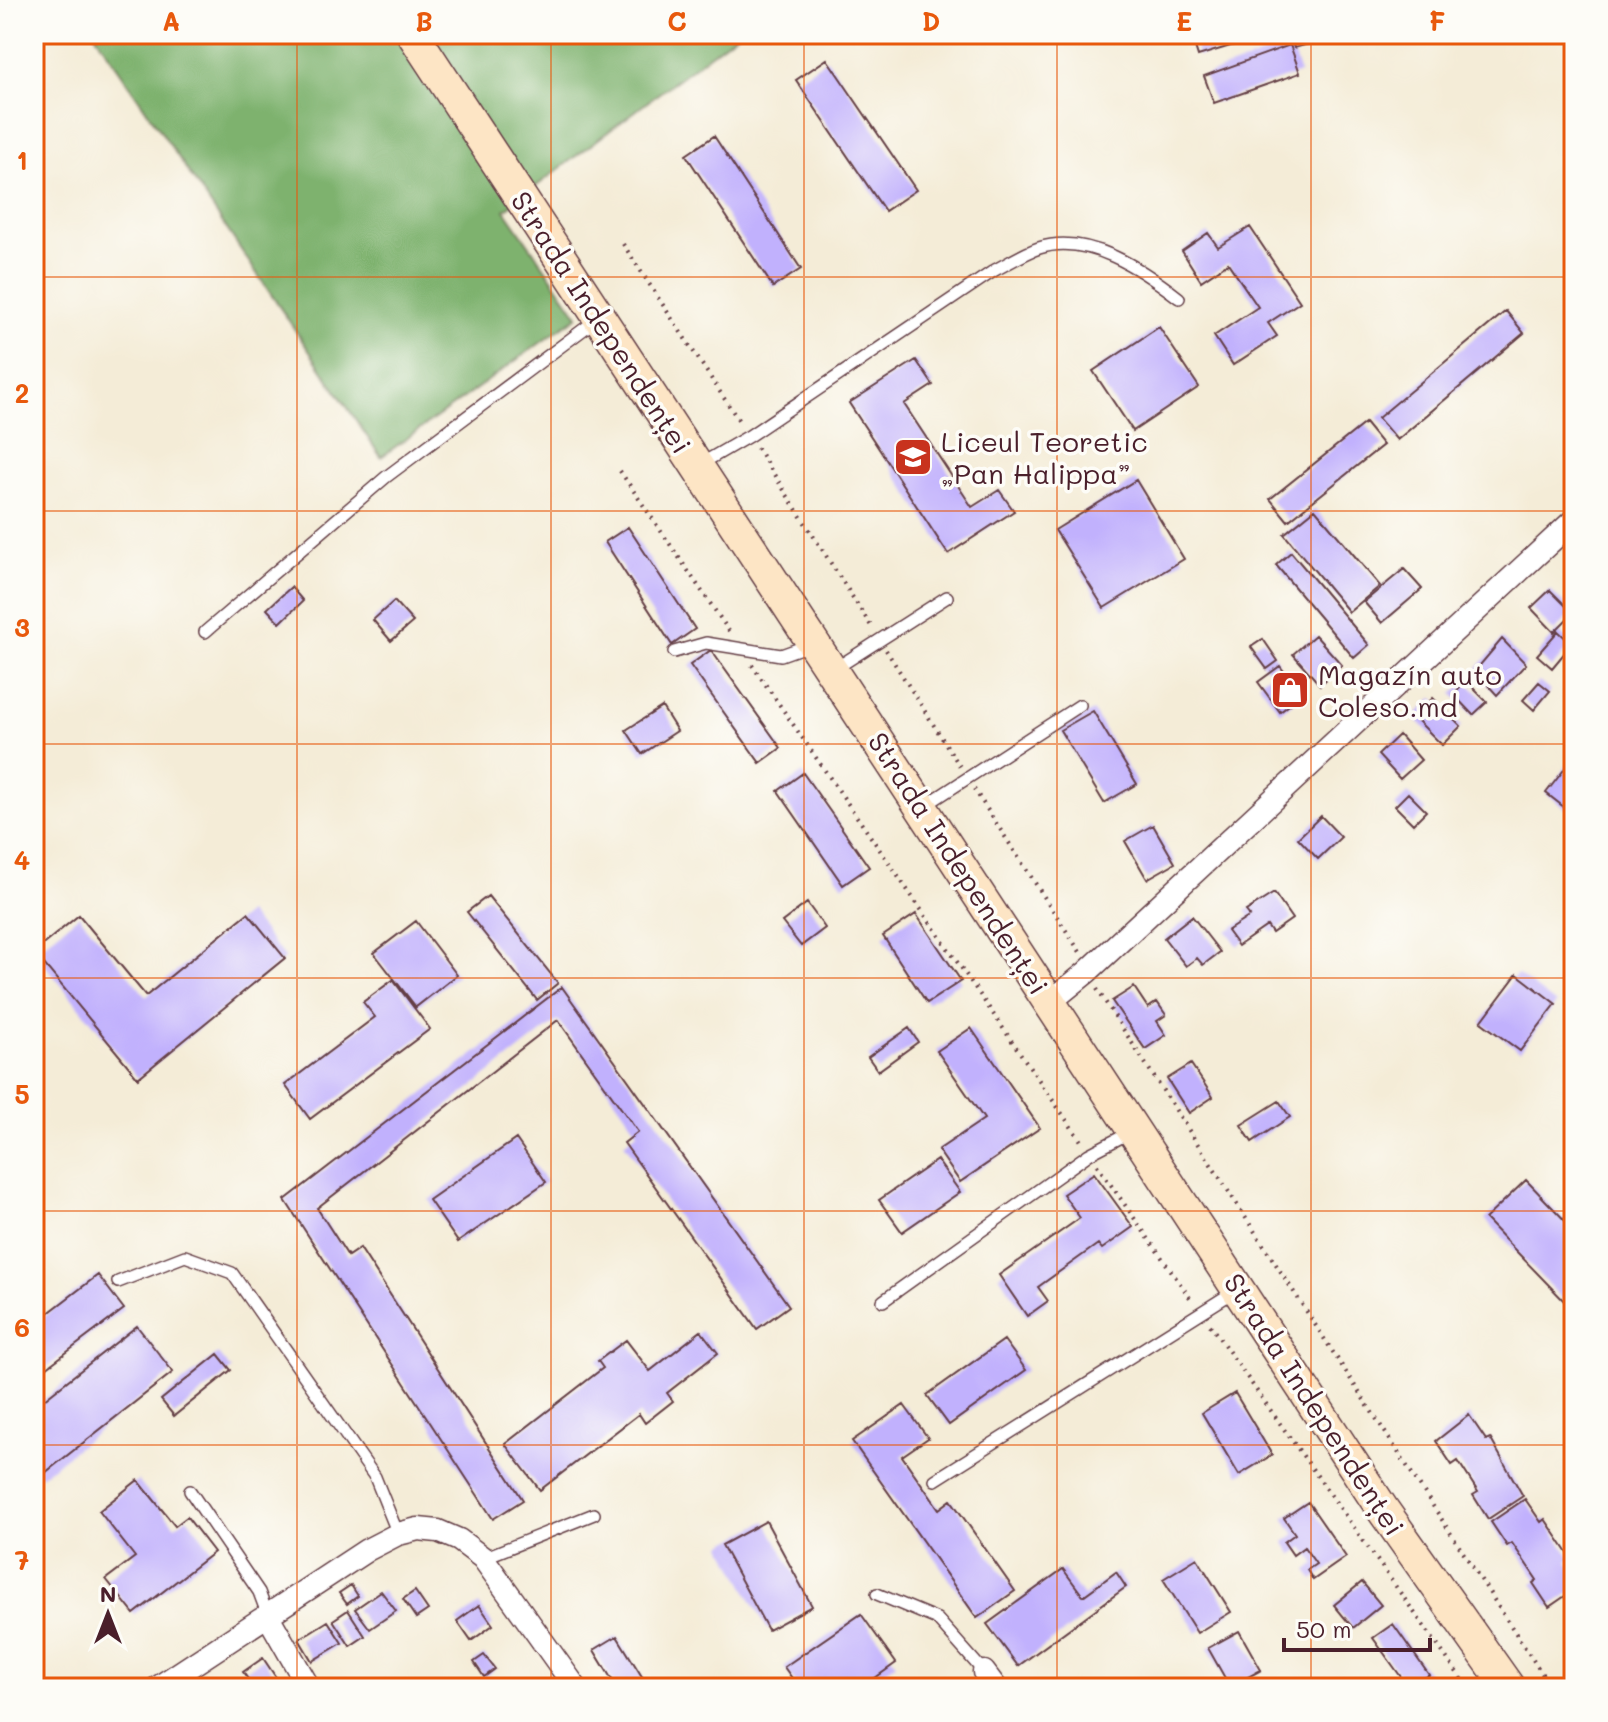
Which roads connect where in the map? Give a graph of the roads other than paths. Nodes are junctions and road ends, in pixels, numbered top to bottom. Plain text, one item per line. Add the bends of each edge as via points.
1 (413, 34) edge
2 (433, 34) edge
3 (443, 80) junction
4 (1179, 298) dead end
5 (599, 317) junction
6 (697, 466) junction
7 (1574, 520) edge
8 (947, 597) dead end
9 (205, 632) dead end
10 (814, 644) junction
11 (674, 652) dead end
12 (832, 670) junction
13 (1080, 705) dead end
14 (923, 808) junction
15 (1050, 1002) junction
16 (1135, 1129) junction
17 (118, 1282) dead end
18 (1239, 1288) junction
19 (883, 1301) dead end
20 (935, 1480) dead end
21 (190, 1491) dead end
22 (594, 1514) dead end
23 (398, 1534) junction
24 (483, 1558) junction
25 (877, 1594) dead end
26 (268, 1616) junction
27 (990, 1680) edge
28 (157, 1688) edge
29 (309, 1688) edge
30 (576, 1688) edge
31 (1509, 1688) edge

1 - 3 main road, Strada Independenței
2 - 3 main road
3 - 5 main road, Strada Independenței
4 - 6 lane via 1141,268 1090,249 1055,244 1037,248 995,270
5 - 6 main road, Strada Independenței
5 - 9 lane via 386,477
6 - 10 main road, Strada Independenței
7 - 15 street
8 - 12 lane
10 - 11 lane via 781,655 706,643
10 - 12 main road, Strada Independenței
12 - 14 main road, Strada Independenței
13 - 14 lane
14 - 15 main road, Strada Independenței
15 - 16 main road, Strada Independenței
16 - 18 main road, Strada Independenței
16 - 19 lane via 1089,1154
17 - 23 lane via 185,1256 232,1273 375,1477
18 - 20 lane
18 - 31 main road, Strada Independenței via 1383,1510
21 - 26 lane via 259,1592
22 - 24 lane
23 - 24 street via 438,1531
23 - 26 street
24 - 30 street
25 - 27 lane via 937,1619
26 - 28 street
26 - 29 street

